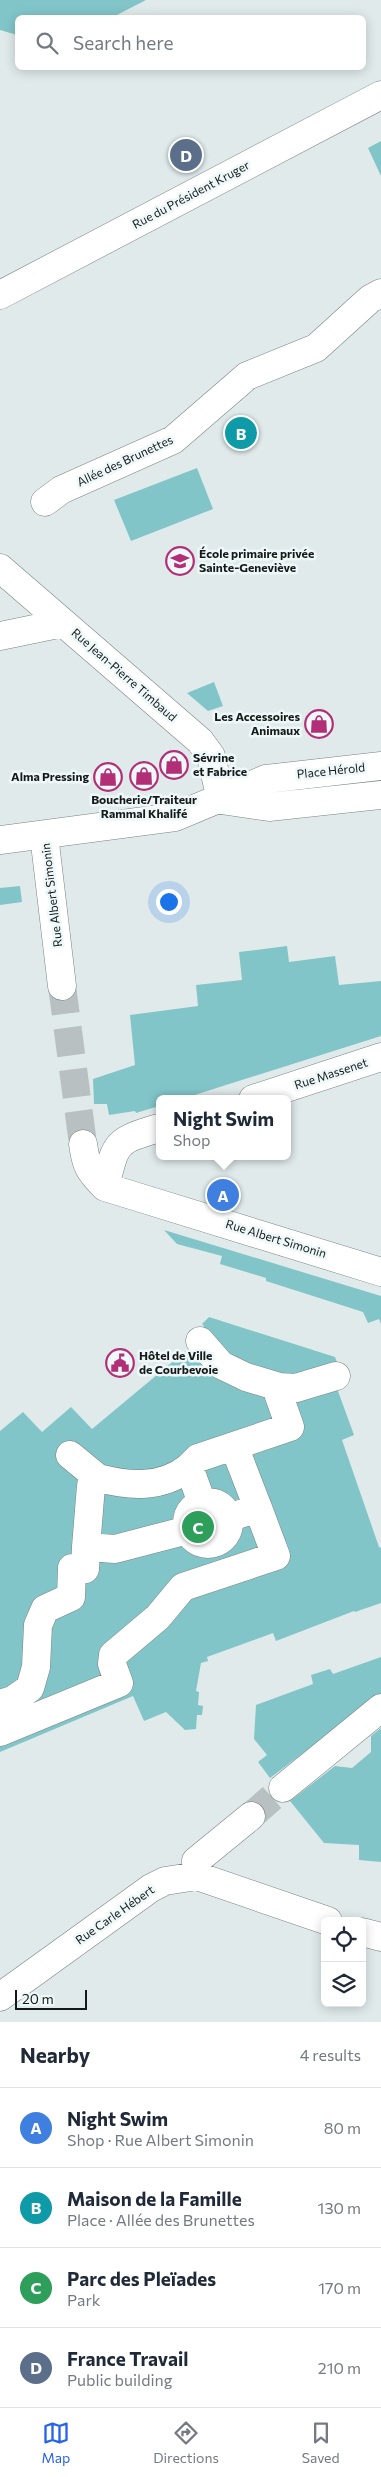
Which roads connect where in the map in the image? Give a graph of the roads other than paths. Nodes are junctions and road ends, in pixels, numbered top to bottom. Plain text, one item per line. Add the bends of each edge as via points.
1 (381, 95) edge
2 (381, 293) edge
3 (0, 295) edge
4 (53, 496) dead end
5 (0, 568) edge
6 (63, 623) junction
7 (0, 636) edge
8 (381, 766) edge
9 (381, 795) edge
10 (221, 800) junction
11 (44, 835) junction
12 (0, 840) edge
13 (62, 986) tunnel mouth
14 (381, 1057) edge
15 (265, 1095) edge
16 (156, 1129) edge
17 (83, 1144) tunnel mouth
18 (105, 1187) junction
19 (381, 1272) edge
20 (200, 1341) dead end
21 (336, 1376) dead end
22 (279, 1387) junction
23 (234, 1446) junction
24 (70, 1455) dead end
25 (189, 1467) junction
26 (98, 1478) junction
27 (202, 1503) junction
28 (258, 1508) junction
29 (228, 1518) junction
30 (188, 1530) junction
31 (217, 1542) junction
32 (86, 1547) junction
33 (226, 1573) junction
34 (0, 1704) edge
35 (381, 1708) edge
36 (0, 1732) edge
37 (283, 1788) tunnel mouth
38 (251, 1816) tunnel mouth
39 (197, 1876) junction
40 (321, 1919) edge
41 (366, 1933) edge
42 (381, 1937) edge
43 (0, 1997) edge

1 - 3 street, Rue du Président Kruger
2 - 4 street, Allée des Brunettes via 370,299 316,348 247,376 173,440
5 - 6 street, Rue Jean-Pierre Timbaud
6 - 7 street
6 - 10 street, Rue Jean-Pierre Timbaud via 205,747 211,756
8 - 10 street, Place Hérold via 266,779
9 - 10 street via 269,807
10 - 11 street, Place Hérold via 176,817
11 - 12 street, Place Hérold
11 - 13 street, Rue Albert Simonin
14 - 15 street, Rue Massenet
16 - 18 street via 126,1138 114,1156
17 - 18 street via 90,1172
18 - 19 street, Rue Albert Simonin
20 - 22 street via 221,1365
21 - 22 street via 296,1388
22 - 23 street via 278,1393 290,1427
23 - 25 street via 198,1458
23 - 28 street
24 - 26 street
25 - 26 street via 181,1474 162,1481 138,1485
25 - 27 street
26 - 32 street via 91,1486
27 - 29 street via 212,1502 221,1506
27 - 30 street via 190,1513
28 - 29 street
28 - 33 street via 276,1556
29 - 31 street via 228,1529
30 - 31 street via 199,1542
30 - 32 street via 115,1549
31 - 33 street
32 - 34 street via 85,1569 72,1568 71,1597 45,1609 38,1625 36,1666 30,1688 14,1700
33 - 36 street via 183,1587 158,1617 118,1649 112,1664 119,1683
35 - 37 street
38 - 39 street via 196,1861
39 - 40 street, Rue Carle Hébert
39 - 43 street, Rue Carle Hébert via 172,1879 151,1888
41 - 42 street

